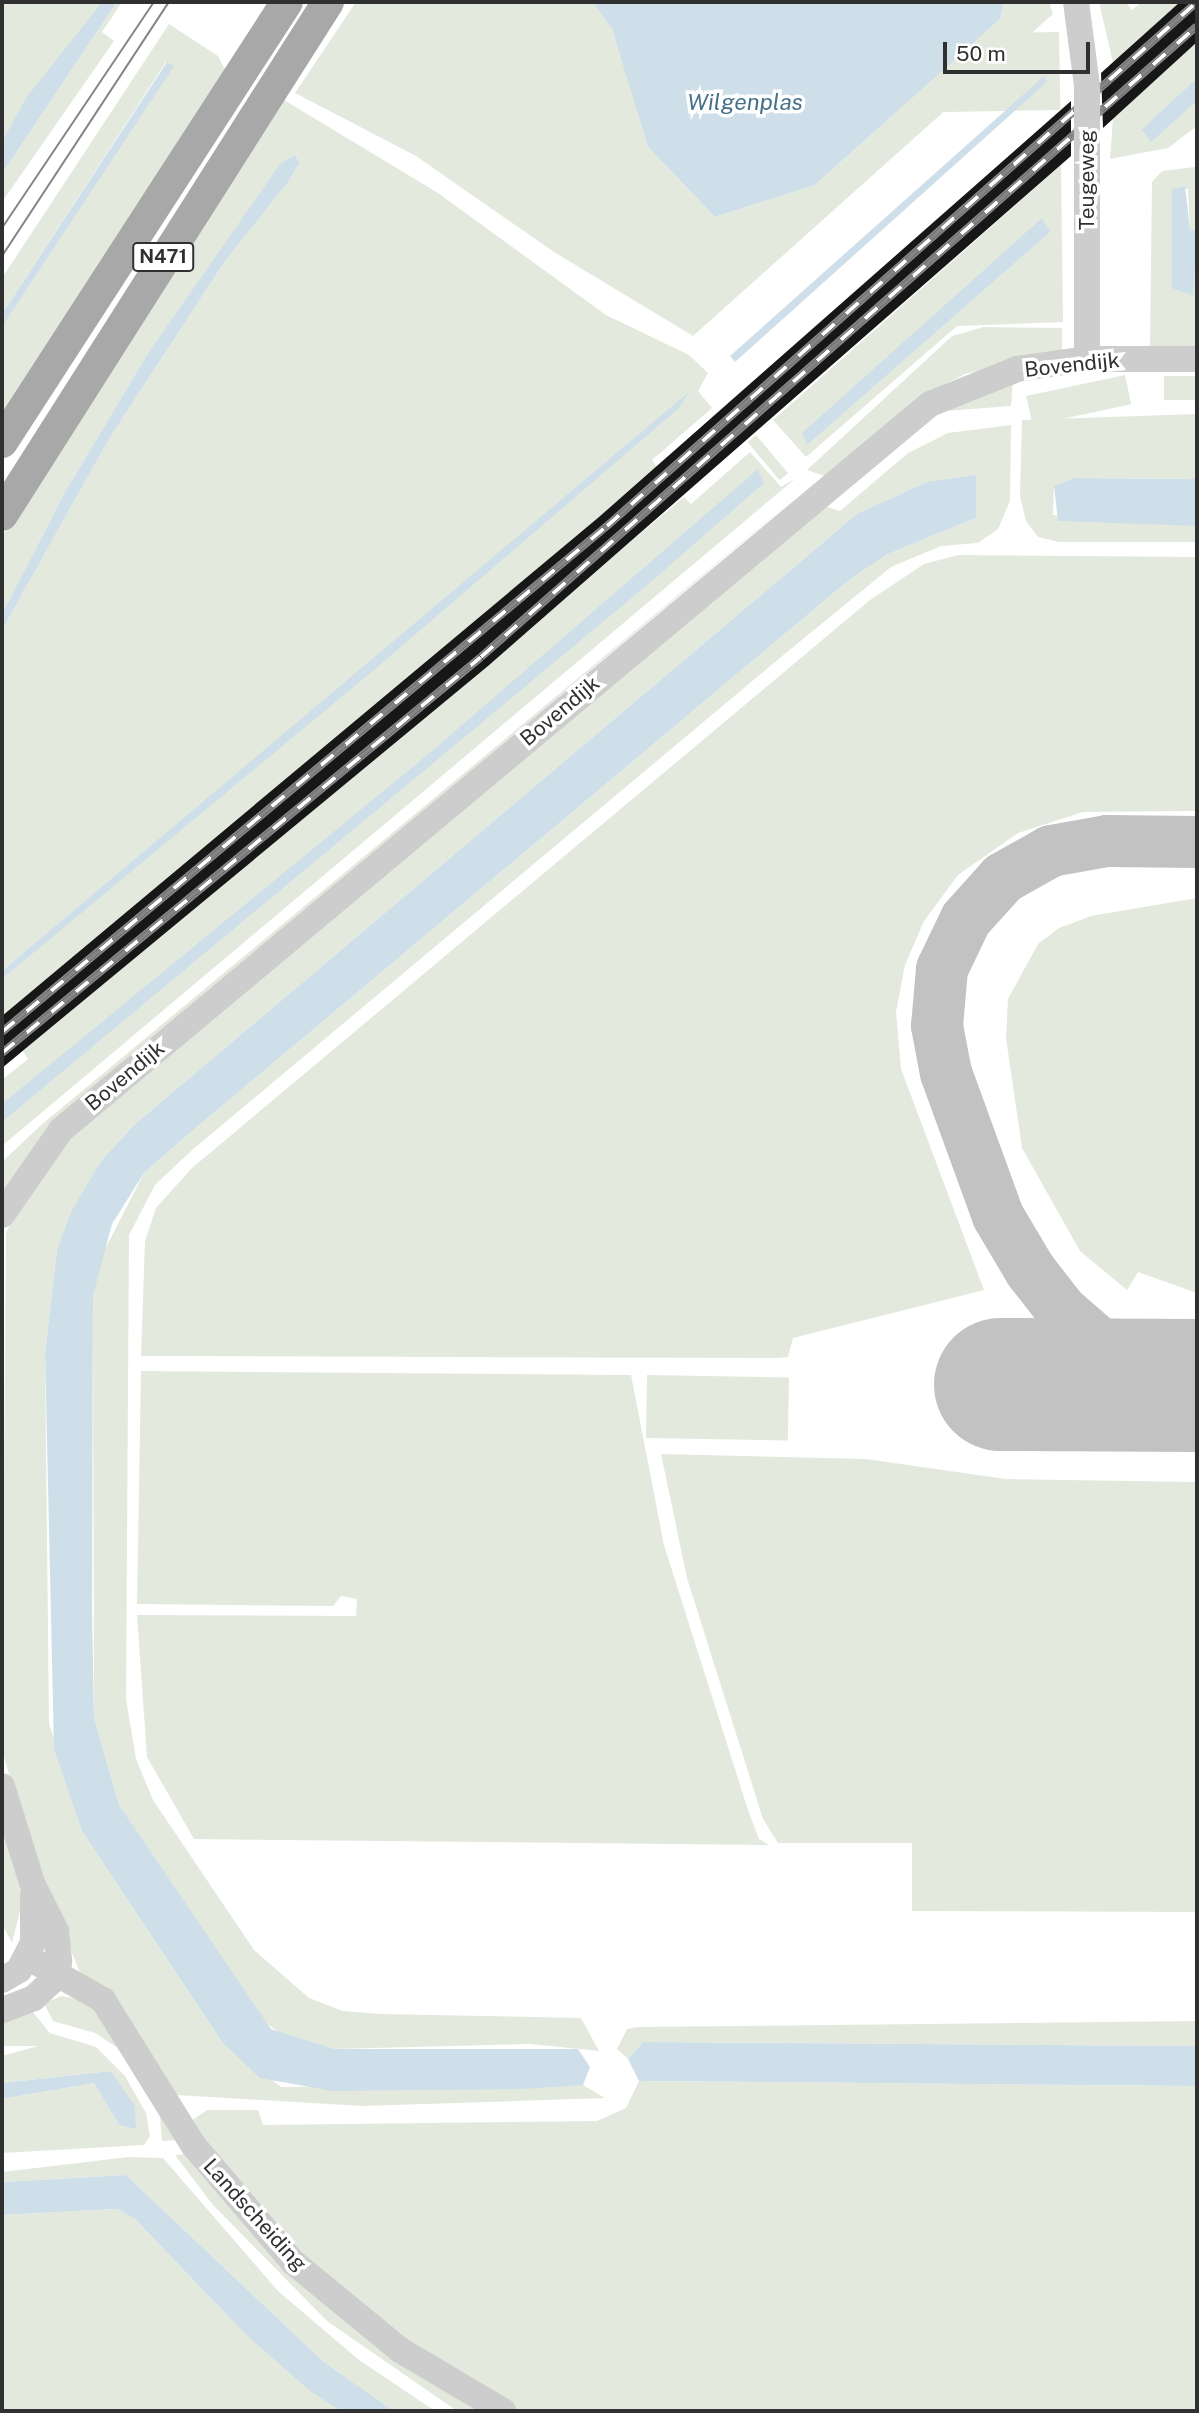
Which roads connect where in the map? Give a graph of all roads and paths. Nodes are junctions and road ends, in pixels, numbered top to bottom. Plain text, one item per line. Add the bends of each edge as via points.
1 (287, 2) edge
2 (328, 2) edge
3 (1076, 2) edge
4 (1087, 359) junction
5 (1197, 359) edge
6 (2, 442) edge
7 (2, 514) edge
8 (2, 1215) edge
9 (2, 1786) edge
10 (32, 1883) junction
11 (27, 1957) junction
12 (58, 1971) junction
13 (2, 1980) edge
14 (2, 2010) edge
15 (503, 2411) edge

1 - 6 main road, N471
2 - 7 main road, N471
3 - 4 street, Teugeweg, bridge via 1087,86
4 - 5 street, Bovendijk
4 - 8 street, Bovendijk via 1017,369 930,404 61,1130
9 - 10 street
10 - 11 street via 35,1926
10 - 12 street via 56,1931
11 - 12 street, Landscheiding
11 - 13 street
12 - 14 street via 34,1998
12 - 15 street, Landscheiding via 103,2000 194,2146 284,2253 400,2350

